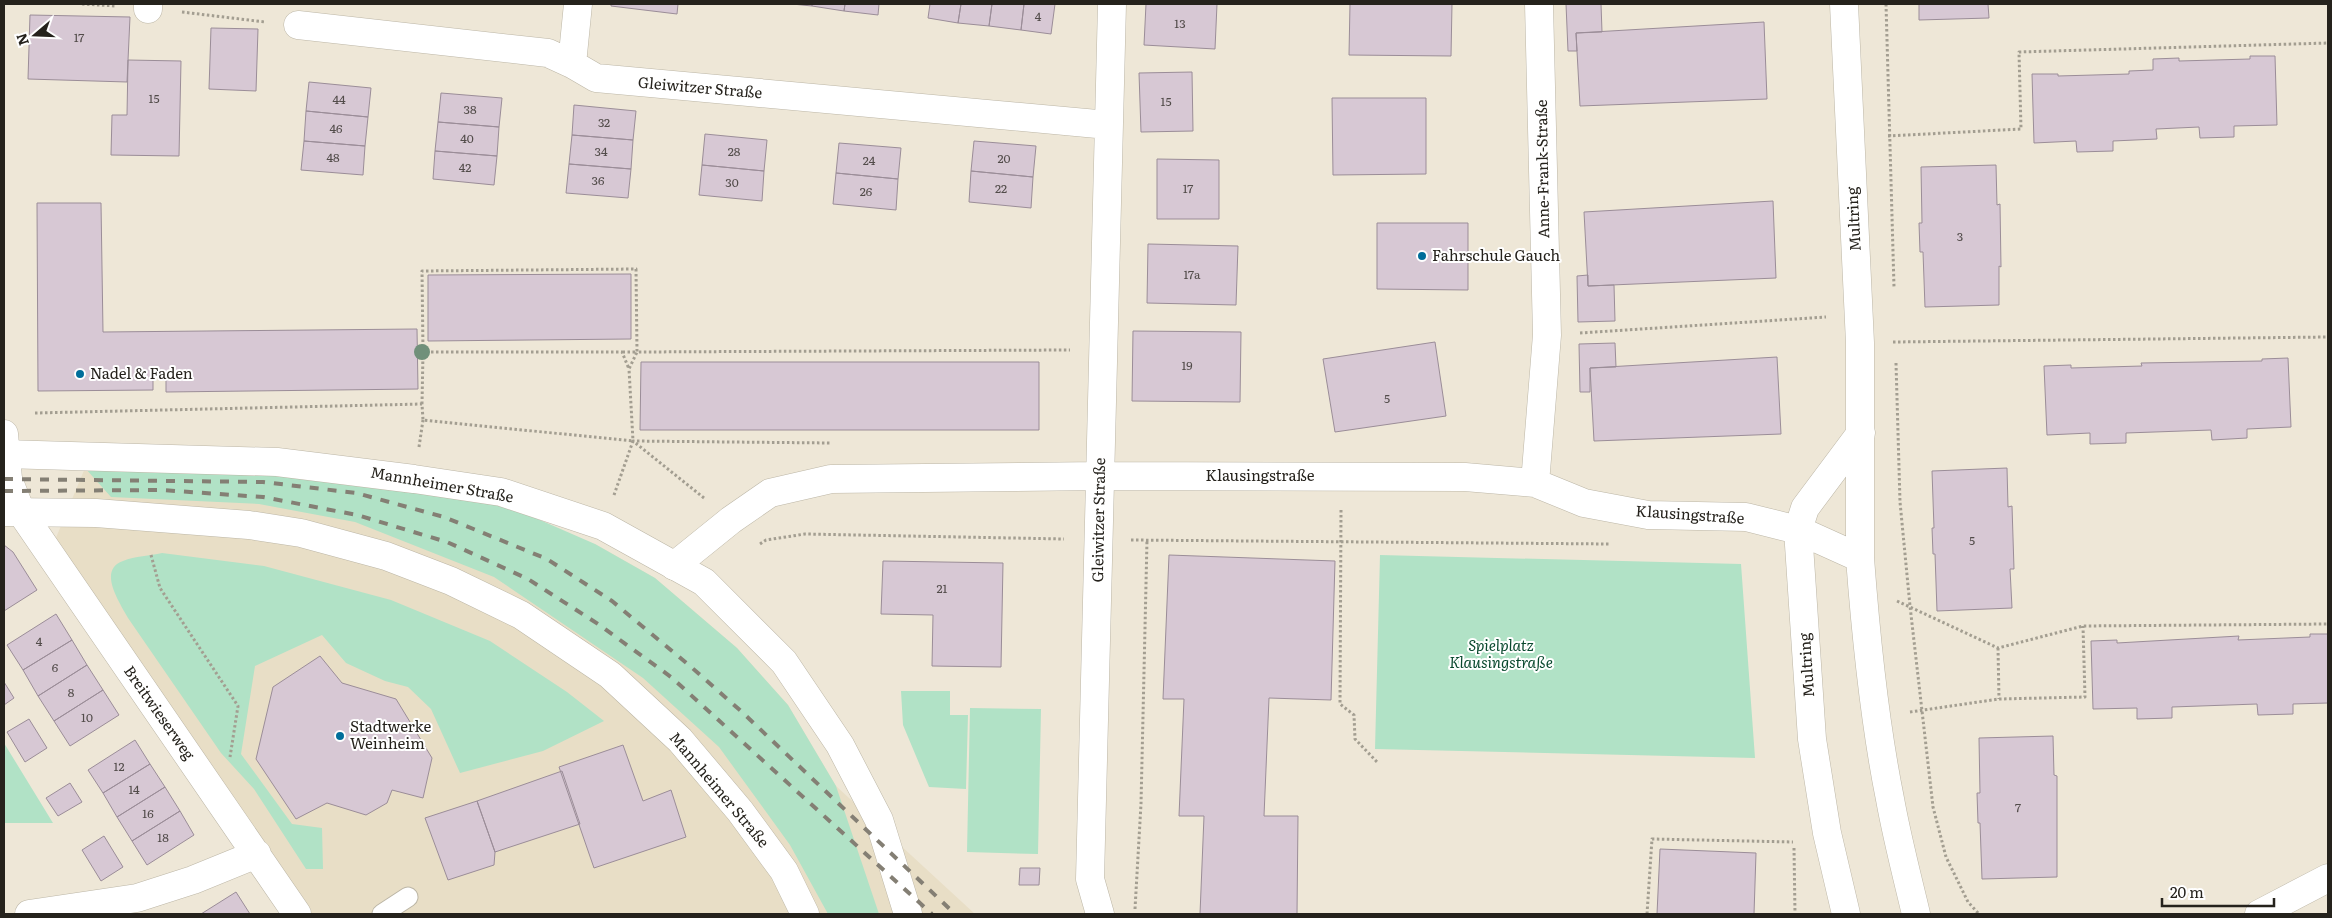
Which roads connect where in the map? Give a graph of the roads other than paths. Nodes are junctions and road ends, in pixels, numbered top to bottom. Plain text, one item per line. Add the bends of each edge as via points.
1 (578, 4) edge
2 (1112, 4) edge
3 (1539, 4) edge
4 (1844, 4) edge
5 (298, 25) road end
6 (572, 64) junction
7 (1108, 125) junction
8 (1861, 434) junction
9 (4, 447) edge
10 (1100, 476) junction
11 (1534, 483) junction
12 (13, 512) edge
13 (1798, 530) junction
14 (1860, 558) junction
15 (674, 566) junction
16 (257, 854) junction
17 (2328, 878) edge
18 (408, 897) dead end
19 (29, 914) edge
20 (297, 914) edge
21 (382, 914) edge
22 (805, 914) edge
23 (908, 914) edge
24 (1100, 914) edge
25 (1846, 914) edge
26 (1916, 914) edge
27 (2259, 914) edge

1 - 6 street
2 - 7 street, Gleiwitzer Straße
3 - 11 street, Anne-Frank-Straße via 1547,336
4 - 8 street, Multring via 1859,314
5 - 6 street, Gleiwitzer Straße via 548,53
6 - 7 street, Gleiwitzer Straße via 596,78
7 - 10 street, Gleiwitzer Straße
8 - 13 street, Multring via 1805,508
8 - 14 street, Multring
9 - 12 street, Mannheimer Straße
9 - 15 street, Mannheimer Straße via 286,463 501,492 603,526
10 - 11 street, Klausingstraße via 1465,477
10 - 15 street, Klausingstraße via 831,479 770,493
10 - 24 street, Gleiwitzer Straße via 1090,879
11 - 13 street, Klausingstraße via 1584,503 1648,515 1746,517
12 - 16 street, Breitwieserweg
12 - 22 street, Mannheimer Straße via 220,523 301,533 386,556 521,615 610,676 680,740 784,871
13 - 14 street, Klausingstraße
13 - 25 street, Multring via 1812,739 1826,833
14 - 26 street, Multring via 1876,718
15 - 23 street, Mannheimer Straße via 704,582 784,662 840,745 879,820
16 - 19 street via 137,898
16 - 20 street, Breitwieserweg
17 - 27 street
18 - 21 lane

